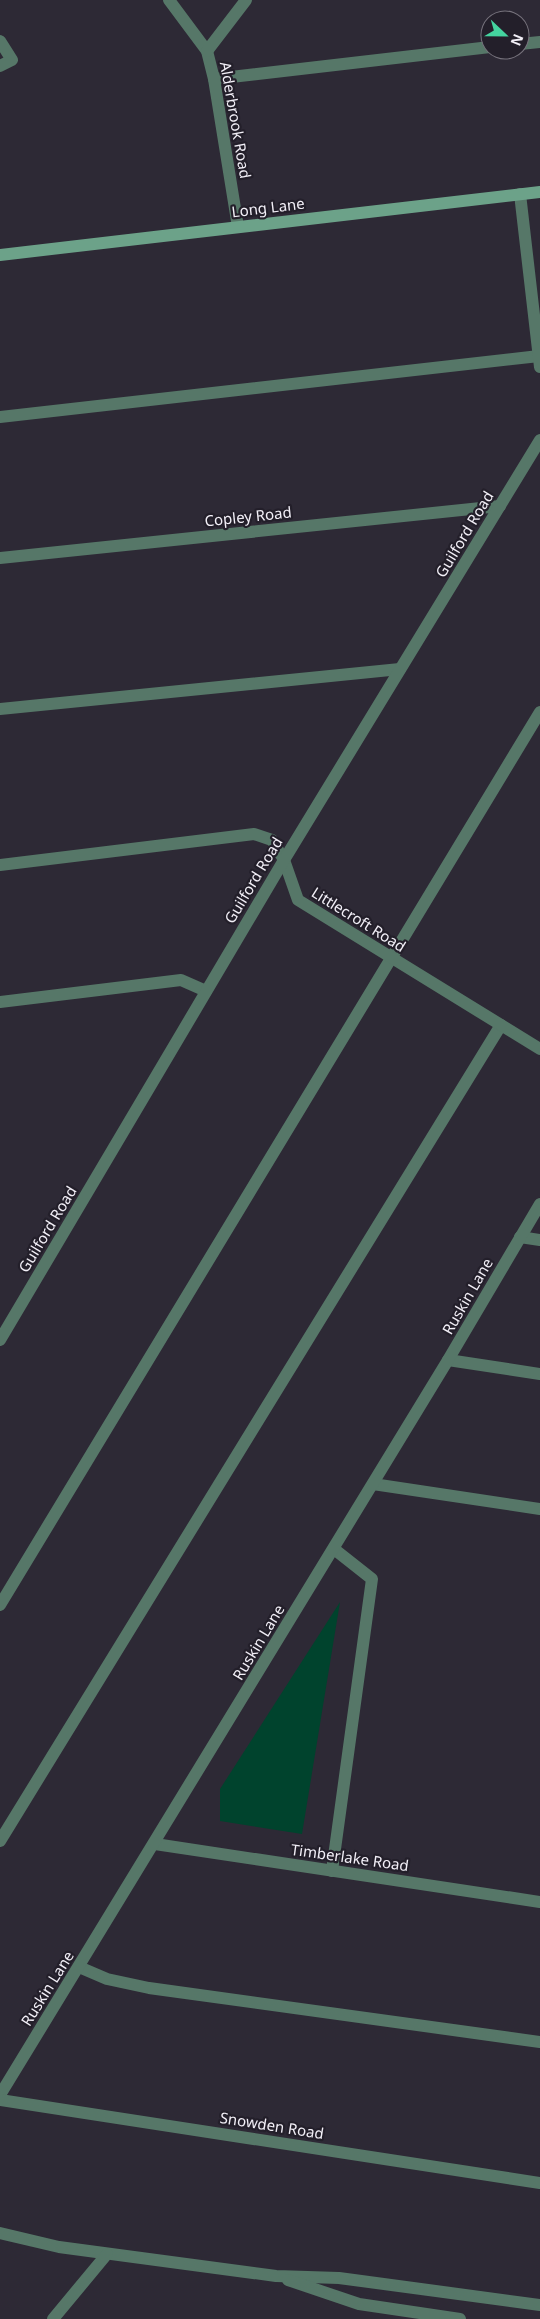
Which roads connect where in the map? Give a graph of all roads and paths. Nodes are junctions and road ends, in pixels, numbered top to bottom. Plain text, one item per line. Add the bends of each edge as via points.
1 (169, 0) edge
2 (246, 0) edge
3 (0, 41) edge
4 (480, 48) edge
5 (207, 51) junction
6 (0, 66) edge
7 (214, 79) junction
8 (540, 192) edge
9 (520, 194) junction
10 (238, 227) junction
11 (0, 255) edge
12 (539, 361) edge
13 (0, 417) edge
14 (540, 440) edge
15 (500, 506) junction
16 (0, 558) edge
17 (400, 669) junction
18 (0, 709) edge
19 (540, 712) edge
20 (284, 860) junction
21 (0, 865) edge
22 (391, 957) junction
23 (206, 991) junction
24 (3, 1002) edge
25 (0, 1015) edge
26 (501, 1025) junction
27 (540, 1049) edge
28 (540, 1204) edge
29 (520, 1237) junction
30 (540, 1240) edge
31 (0, 1340) edge
32 (448, 1360) junction
33 (540, 1374) edge
34 (373, 1484) junction
35 (540, 1509) edge
36 (334, 1548) junction
37 (0, 1605) edge
38 (0, 1840) edge
39 (155, 1844) junction
40 (332, 1871) junction
41 (540, 1902) edge
42 (79, 1967) junction
43 (540, 2042) edge
44 (0, 2095) edge
45 (0, 2100) edge
46 (540, 2183) edge
47 (0, 2232) edge
48 (107, 2254) junction
49 (276, 2276) junction
50 (540, 2305) edge
51 (53, 2319) edge
52 (460, 2319) edge

1 - 5 street, Alderbrook Road
2 - 5 street
3 - 6 street via 12,60
4 - 7 street
5 - 7 street, Alderbrook Road
7 - 10 street, Alderbrook Road
8 - 9 street, Long Lane
9 - 10 street, Long Lane
9 - 12 street
10 - 11 street, Long Lane
12 - 13 street
14 - 15 street, Guilford Road
15 - 16 street, Copley Road
15 - 17 street, Guilford Road
17 - 18 street
17 - 20 street, Guilford Road
19 - 22 street
20 - 21 street, Littlecroft Road via 272,840 254,834
20 - 22 street, Littlecroft Road via 298,900
20 - 23 street, Guilford Road
22 - 26 street, Littlecroft Road
22 - 37 street
23 - 24 street via 181,980
23 - 31 street, Guilford Road
24 - 25 street
26 - 27 street, Littlecroft Road
26 - 38 street
28 - 29 street, Ruskin Lane
29 - 30 street
29 - 32 street, Ruskin Lane
32 - 33 street
32 - 34 street, Ruskin Lane
34 - 35 street
34 - 36 street, Ruskin Lane
36 - 39 street, Ruskin Lane
36 - 40 street via 372,1579
39 - 40 street, Timberlake Road
39 - 42 street, Ruskin Lane
40 - 41 street, Timberlake Road
42 - 43 street via 107,1979 149,1988
42 - 44 street, Ruskin Lane
45 - 46 street, Snowden Road
47 - 48 street via 59,2248
48 - 49 street
48 - 51 street
49 - 50 street via 339,2278
49 - 52 street via 359,2304

